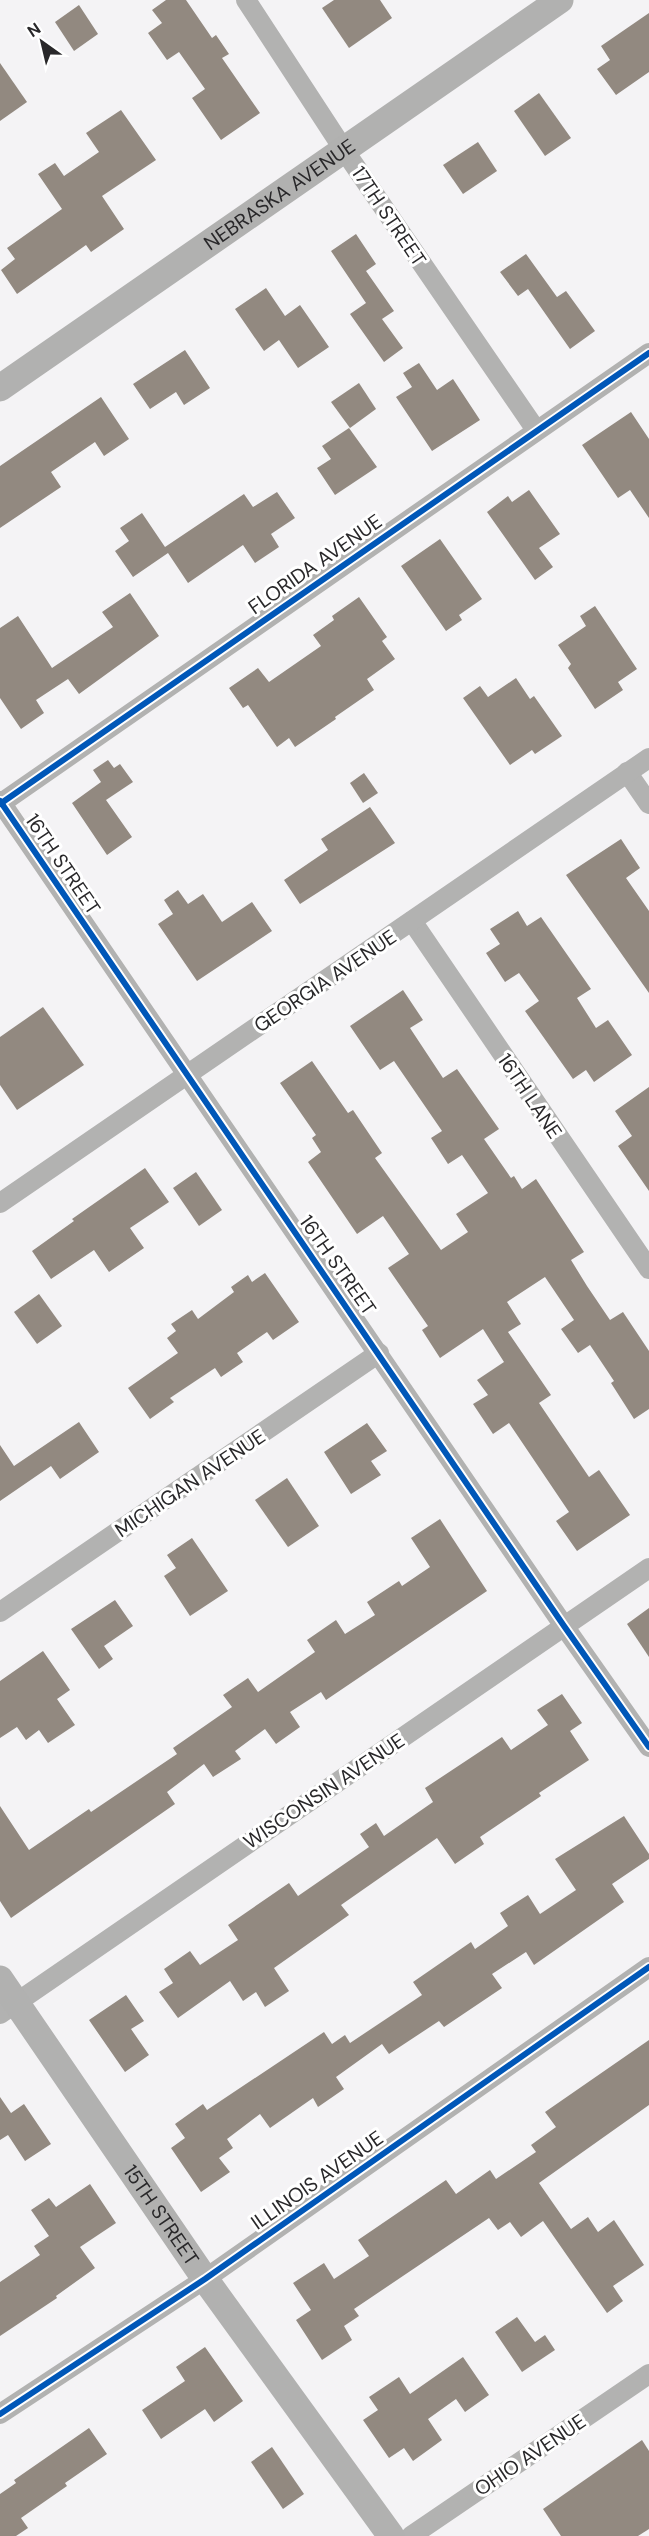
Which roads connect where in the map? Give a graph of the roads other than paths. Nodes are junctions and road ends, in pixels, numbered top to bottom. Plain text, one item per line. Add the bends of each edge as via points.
1 (246, 0) edge
2 (560, 0) edge
3 (344, 150) junction
4 (649, 352) edge
5 (0, 388) edge
6 (536, 430) junction
7 (649, 758) edge
8 (627, 772) junction
9 (0, 803) edge
10 (649, 804) edge
11 (412, 921) junction
12 (186, 1074) junction
13 (0, 1203) edge
14 (649, 1269) edge
15 (379, 1353) junction
16 (649, 1568) edge
17 (0, 1612) edge
18 (564, 1626) junction
19 (649, 1747) edge
20 (649, 1967) edge
21 (0, 1979) edge
22 (8, 2008) edge
23 (205, 2279) junction
24 (649, 2374) edge
25 (0, 2414) edge
26 (391, 2536) edge
27 (411, 2536) edge

1 - 3 street, 17TH STREET
2 - 3 street, NEBRASKA AVENUE
3 - 5 street, NEBRASKA AVENUE
3 - 6 street, 17TH STREET
4 - 6 street, FLORIDA AVENUE
6 - 9 street, FLORIDA AVENUE
7 - 8 street, GEORGIA AVENUE
8 - 10 street
8 - 11 street, GEORGIA AVENUE
9 - 12 street, 16TH STREET
11 - 12 street, GEORGIA AVENUE
11 - 14 street, 16TH LANE
12 - 13 street, GEORGIA AVENUE
12 - 15 street, 16TH STREET
15 - 17 street, MICHIGAN AVENUE
15 - 18 street, 16TH STREET
16 - 18 street, WISCONSIN AVENUE
18 - 19 street, 16TH STREET
18 - 22 street, WISCONSIN AVENUE
20 - 23 street, ILLINOIS AVENUE
21 - 22 street, 15TH STREET
22 - 23 street, 15TH STREET
23 - 25 street, ILLINOIS AVENUE
23 - 26 street, 15TH STREET
24 - 27 street, OHIO AVENUE

